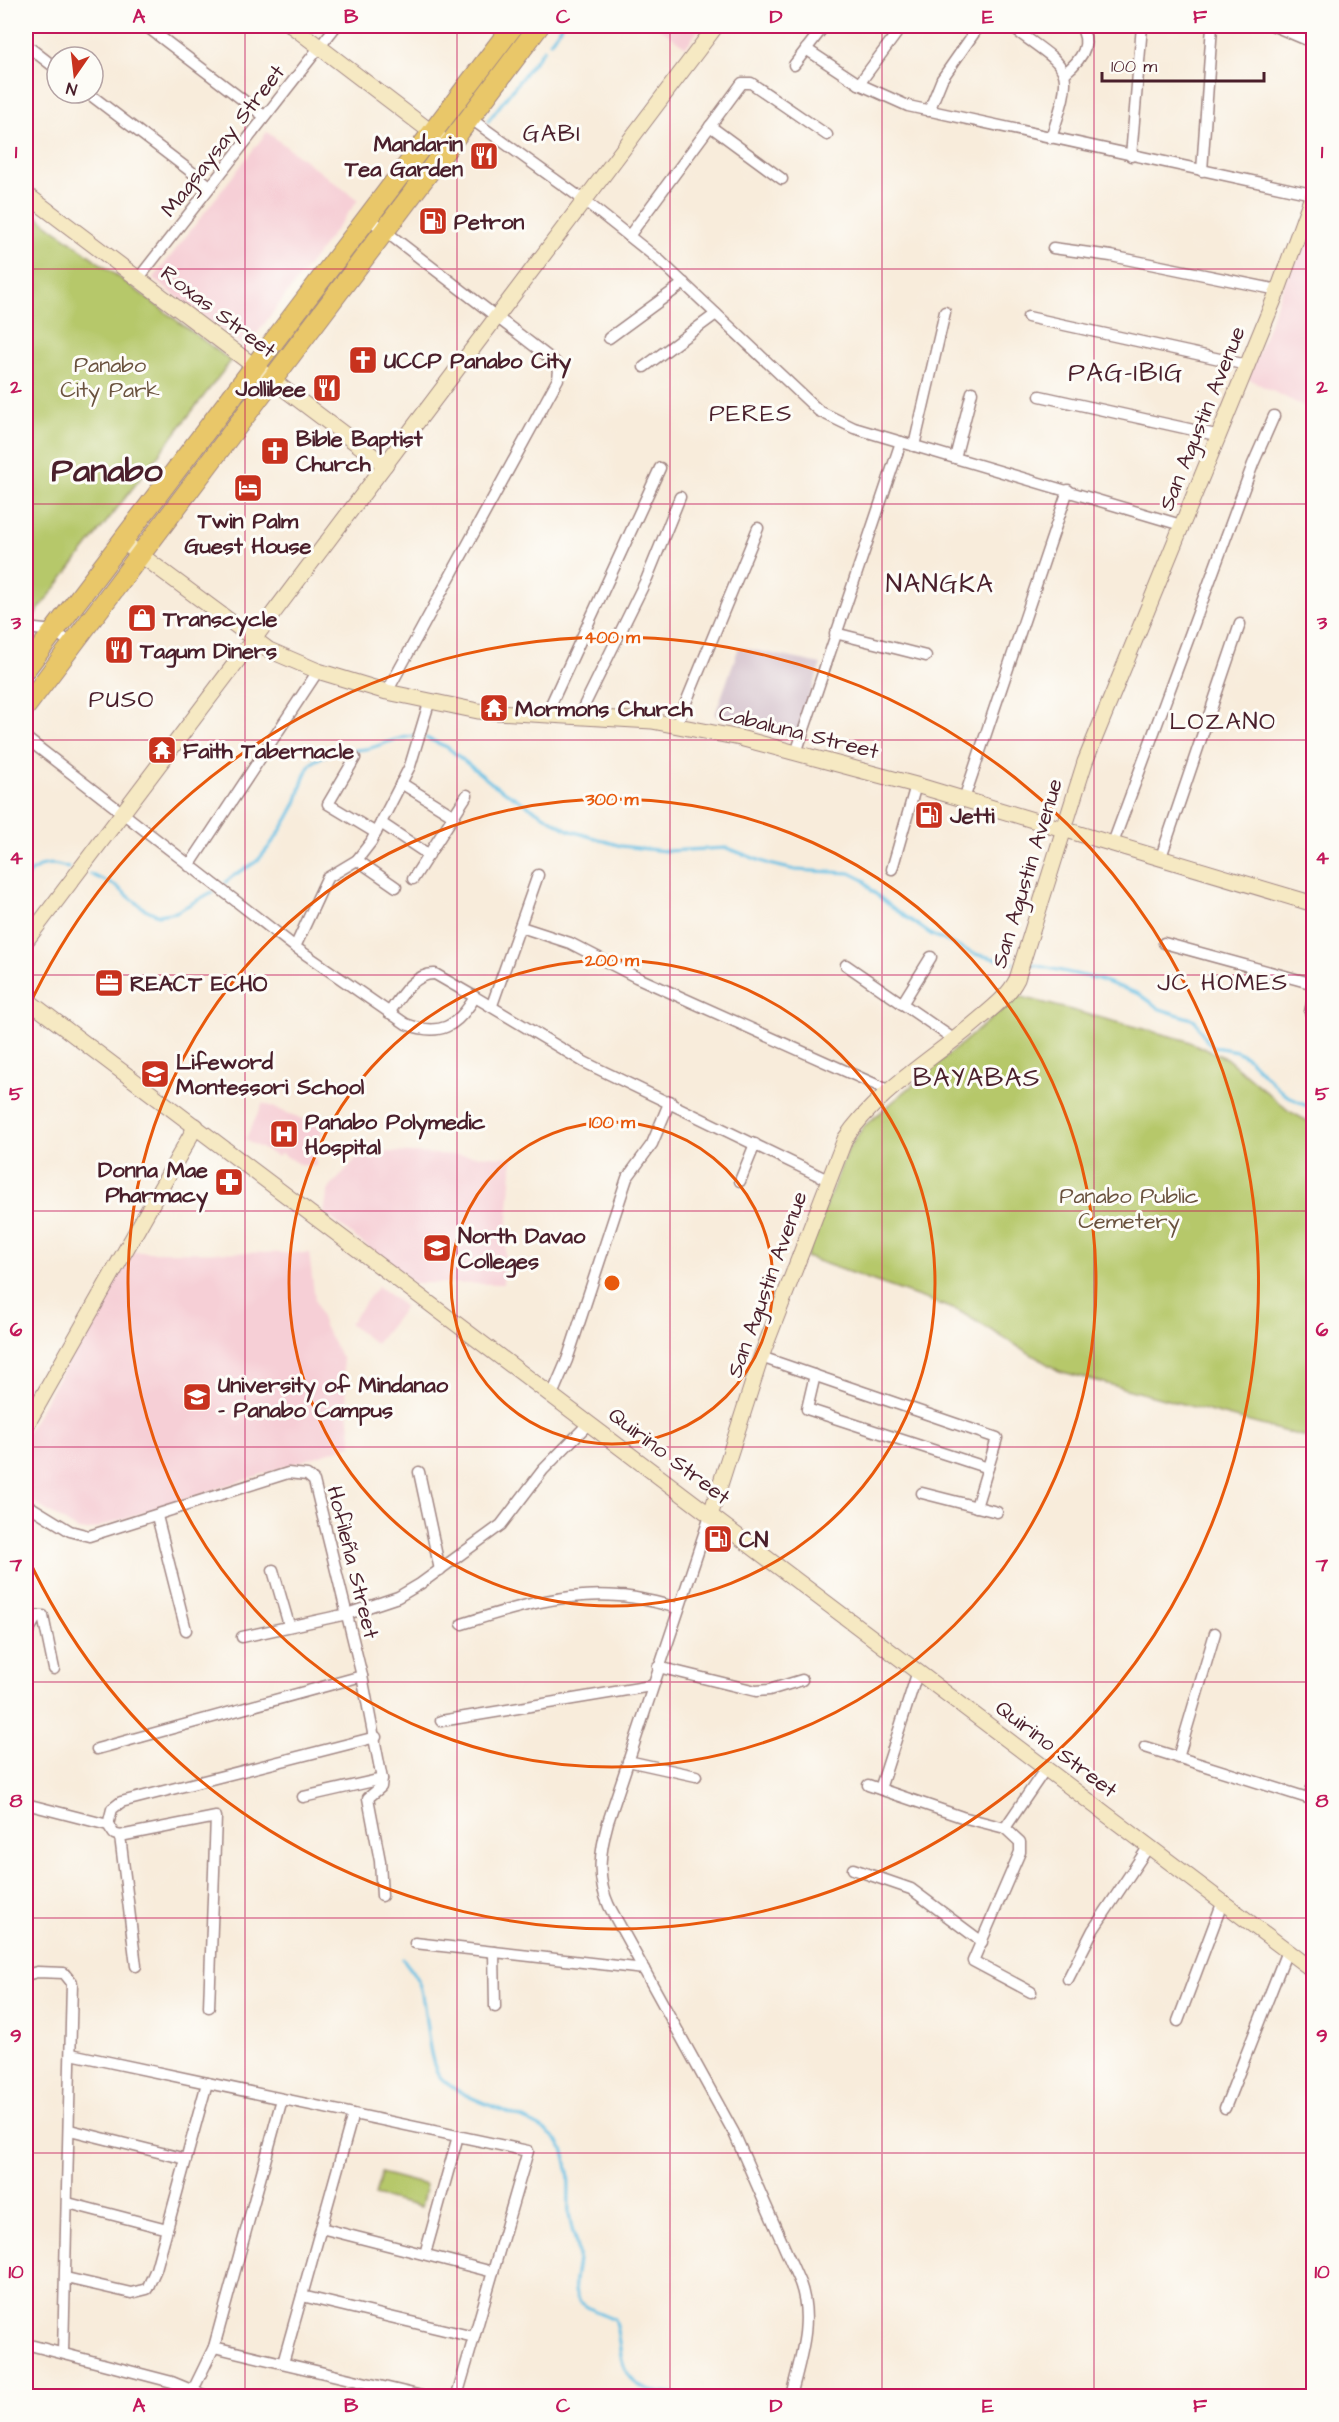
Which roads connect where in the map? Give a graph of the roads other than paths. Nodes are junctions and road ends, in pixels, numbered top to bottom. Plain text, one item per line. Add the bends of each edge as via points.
1 (146, 26) edge
2 (292, 26) edge
3 (336, 26) edge
4 (513, 26) edge
5 (539, 26) edge
6 (716, 26) edge
7 (824, 26) edge
8 (902, 26) edge
9 (979, 26) edge
10 (1010, 26) edge
11 (1080, 26) edge
12 (1142, 26) edge
13 (1212, 26) edge
14 (1274, 26) edge
15 (1314, 43) edge
16 (26, 45) edge
17 (321, 47) junction
18 (806, 50) junction
19 (45, 60) edge
20 (794, 65) dead end
21 (1065, 73) junction
22 (860, 84) junction
23 (104, 105) edge
24 (453, 106) junction
25 (929, 111) junction
26 (264, 116) junction
27 (469, 118) junction
28 (710, 126) junction
29 (432, 133) junction
30 (827, 135) dead end
31 (1051, 138) junction
32 (449, 145) junction
33 (1131, 156) junction
34 (1202, 171) junction
35 (782, 179) dead end
36 (210, 186) junction
37 (1313, 193) edge
38 (26, 194) edge
39 (585, 201) junction
40 (368, 218) junction
41 (384, 231) junction
42 (629, 236) junction
43 (1053, 248) dead end
44 (138, 279) junction
45 (684, 284) junction
46 (1278, 290) junction
47 (945, 312) dead end
48 (716, 314) junction
49 (1028, 317) dead end
50 (497, 318) junction
51 (609, 338) dead end
52 (1247, 365) junction
53 (255, 367) junction
54 (644, 367) dead end
55 (272, 379) junction
56 (972, 392) dead end
57 (1040, 396) dead end
58 (1274, 416) dead end
59 (1216, 435) junction
60 (901, 442) junction
61 (914, 446) junction
62 (955, 458) junction
63 (385, 465) junction
64 (660, 468) dead end
65 (172, 475) junction
66 (189, 488) junction
67 (1068, 490) junction
68 (680, 497) dead end
69 (1181, 525) junction
70 (758, 528) dead end
71 (122, 541) junction
72 (140, 554) junction
73 (1240, 624) dead end
74 (26, 628) edge
75 (54, 631) junction
76 (835, 633) junction
77 (253, 640) junction
78 (72, 644) junction
79 (926, 656) dead end
80 (26, 668) edge
81 (318, 671) junction
82 (387, 692) junction
83 (429, 703) junction
84 (26, 706) edge
85 (546, 715) junction
86 (579, 716) junction
87 (677, 724) junction
88 (26, 738) edge
89 (796, 753) junction
90 (355, 758) dead end
91 (401, 783) junction
92 (916, 785) junction
93 (467, 795) dead end
94 (964, 800) junction
95 (123, 812) junction
96 (454, 816) junction
97 (381, 823) junction
98 (1062, 828) junction
99 (376, 833) junction
100 (1113, 843) junction
101 (429, 855) junction
102 (1161, 857) junction
103 (357, 860) junction
104 (189, 866) junction
105 (892, 869) dead end
106 (538, 875) dead end
107 (413, 879) dead end
108 (396, 887) dead end
109 (1314, 904) edge
110 (521, 927) junction
111 (26, 942) edge
112 (1164, 943) dead end
113 (295, 947) junction
114 (931, 957) dead end
115 (846, 965) dead end
116 (1314, 984) edge
117 (1314, 995) edge
118 (475, 997) junction
119 (26, 999) edge
120 (902, 1004) junction
121 (492, 1005) junction
122 (1310, 1012) dead end
123 (389, 1013) junction
124 (955, 1040) junction
125 (890, 1091) junction
126 (670, 1101) junction
127 (196, 1126) junction
128 (755, 1144) junction
129 (828, 1180) junction
130 (740, 1181) dead end
131 (761, 1357) junction
132 (815, 1375) junction
133 (552, 1395) junction
134 (590, 1423) junction
135 (26, 1426) edge
136 (988, 1468) junction
137 (419, 1472) dead end
138 (922, 1493) dead end
139 (26, 1504) edge
140 (976, 1507) junction
141 (997, 1512) dead end
142 (711, 1514) junction
143 (157, 1516) junction
144 (273, 1570) dead end
145 (440, 1570) junction
146 (678, 1608) junction
147 (347, 1614) junction
148 (462, 1624) dead end
149 (289, 1625) junction
150 (186, 1630) dead end
151 (1215, 1633) dead end
152 (26, 1635) edge
153 (243, 1637) dead end
154 (658, 1667) junction
155 (54, 1668) dead end
156 (918, 1671) junction
157 (362, 1676) junction
158 (802, 1680) dead end
159 (651, 1686) junction
160 (441, 1721) dead end
161 (376, 1737) junction
162 (1144, 1747) dead end
163 (97, 1749) dead end
164 (1178, 1758) junction
165 (628, 1761) junction
166 (1046, 1768) junction
167 (696, 1776) dead end
168 (382, 1779) junction
169 (1314, 1781) edge
170 (868, 1785) dead end
171 (880, 1789) junction
172 (303, 1797) dead end
173 (1311, 1799) edge
174 (26, 1804) edge
175 (108, 1825) junction
176 (1005, 1828) junction
177 (120, 1836) junction
178 (1149, 1846) junction
179 (853, 1869) dead end
180 (382, 1896) dead end
181 (1223, 1901) junction
182 (982, 1942) junction
183 (415, 1943) dead end
184 (494, 1952) junction
185 (1287, 1952) junction
186 (136, 1966) dead end
187 (644, 1970) junction
188 (1314, 1971) edge
189 (26, 1975) edge
190 (1068, 1978) dead end
191 (1031, 1992) dead end
192 (209, 2007) dead end
193 (495, 2007) dead end
194 (1178, 2021) dead end
195 (71, 2054) junction
196 (207, 2083) junction
197 (282, 2099) junction
198 (1225, 2108) dead end
199 (353, 2114) junction
200 (70, 2130) junction
201 (458, 2136) junction
202 (186, 2159) junction
203 (68, 2203) junction
204 (321, 2228) junction
205 (167, 2229) junction
206 (425, 2254) junction
207 (493, 2272) junction
208 (66, 2278) junction
209 (302, 2296) junction
210 (474, 2337) junction
211 (26, 2344) edge
212 (214, 2347) junction
213 (63, 2353) junction
214 (283, 2364) junction
215 (193, 2390) junction
216 (206, 2397) edge
217 (422, 2397) edge
218 (457, 2397) edge
219 (791, 2397) edge

1 - 26 street
2 - 17 street
3 - 17 street, Magsaysay Street
4 - 24 highway
5 - 27 highway
6 - 39 street
7 - 18 street
8 - 22 street
9 - 25 street via 942,79
10 - 21 street via 1050,56
11 - 21 street via 1086,45 1078,62
12 - 33 street
13 - 34 street
14 - 15 street
16 - 19 street
17 - 26 street, Magsaysay Street
17 - 29 street
18 - 20 street
18 - 22 street
21 - 31 street via 1067,88
22 - 25 street via 883,97
23 - 36 street
24 - 27 street
24 - 29 highway
25 - 31 street
26 - 36 street, Magsaysay Street
27 - 32 highway
27 - 39 street
28 - 30 street via 746,82
28 - 35 street
28 - 42 street
29 - 32 street
29 - 40 highway
31 - 33 street
32 - 41 highway
33 - 34 street
34 - 37 street
36 - 44 street, Magsaysay Street
37 - 46 street, San Agustin Avenue
38 - 44 street, Roxas Street
39 - 42 street
39 - 50 street
40 - 41 street
40 - 53 highway
41 - 50 street
41 - 55 highway
42 - 45 street
43 - 46 street
44 - 53 street, Roxas Street
45 - 48 street
45 - 51 street
46 - 52 street, San Agustin Avenue
47 - 61 street
48 - 54 street
48 - 60 street via 819,411 854,428
49 - 52 street
50 - 63 street
50 - 82 street via 555,362 559,375
52 - 59 street, San Agustin Avenue
53 - 55 street, Roxas Street
53 - 65 highway
55 - 63 street, Roxas Street
55 - 66 highway
56 - 62 street
57 - 59 street
58 - 100 street
59 - 69 street, San Agustin Avenue
60 - 61 street
60 - 76 street
61 - 62 street
62 - 67 street
63 - 77 street
64 - 85 street
65 - 66 highway
65 - 71 highway
66 - 72 highway
67 - 69 street
67 - 94 street
68 - 86 street via 647,578
69 - 98 street, San Agustin Avenue via 1108,702
70 - 87 street
71 - 72 street, Cabaluna Street
71 - 75 highway
72 - 77 street, Cabaluna Street
72 - 78 highway
73 - 102 street
74 - 75 street
75 - 78 street
75 - 80 highway
76 - 79 street
76 - 89 street
77 - 81 street, Cabaluna Street
77 - 95 street
78 - 84 highway
81 - 82 street, Cabaluna Street
81 - 104 street
82 - 83 street, Cabaluna Street
83 - 85 street, Cabaluna Street
83 - 91 street via 418,744
85 - 86 street, Cabaluna Street
86 - 87 street, Cabaluna Street
87 - 89 street, Cabaluna Street
88 - 95 street
89 - 92 street, Cabaluna Street
90 - 99 street via 328,804
91 - 96 street
91 - 97 street
92 - 94 street, Cabaluna Street
92 - 105 street
93 - 96 street
94 - 98 street, Cabaluna Street
95 - 104 street
95 - 111 street
96 - 101 street
97 - 99 street
97 - 101 street
98 - 100 street, Cabaluna Street
98 - 124 street, San Agustin Avenue via 1017,979 1007,994
99 - 103 street
100 - 102 street, Cabaluna Street
101 - 107 street
102 - 109 street, Cabaluna Street
103 - 108 street
103 - 113 street via 327,878
104 - 113 street
106 - 110 street
110 - 121 street
110 - 125 street via 570,943
112 - 116 street
113 - 123 street
114 - 120 street
115 - 120 street
117 - 122 street
118 - 121 street
118 - 123 street via 462,1015 441,1030 414,1027
118 - 123 street via 435,974 428,974 413,982
119 - 127 street, Quirino Street
120 - 124 street
121 - 126 street via 584,1062
124 - 125 street, San Agustin Avenue
125 - 129 street, San Agustin Avenue via 850,1131
126 - 128 street
126 - 133 street via 652,1144 627,1178
127 - 133 street, Quirino Street
127 - 135 street
128 - 129 street
128 - 130 street
129 - 131 street, San Agustin Avenue
131 - 132 street
131 - 142 street, San Agustin Avenue
132 - 136 street via 997,1438
132 - 136 street via 807,1409
133 - 134 street, Quirino Street
134 - 142 street, Quirino Street
134 - 145 street via 530,1484 501,1525
136 - 140 street
137 - 145 street
138 - 140 street
139 - 143 street, Hofileña Street via 70,1531 89,1536
140 - 141 street
142 - 146 street
142 - 156 street, Quirino Street
143 - 147 street, Hofileña Street via 288,1473 307,1475 318,1489
143 - 150 street
144 - 149 street
145 - 147 street via 398,1597
146 - 148 street via 595,1595 525,1604
146 - 154 street
147 - 149 street
147 - 157 street, Hofileña Street
149 - 153 street
151 - 164 street
152 - 155 street via 37,1616 44,1616
154 - 158 street via 756,1691
154 - 159 street
156 - 166 street, Quirino Street
156 - 171 street
157 - 161 street, Hofileña Street
157 - 163 street
159 - 160 street
159 - 165 street
161 - 168 street, Hofileña Street
161 - 175 street via 121,1802 112,1809
162 - 164 street
164 - 173 street
165 - 167 street
165 - 187 street via 604,1838 601,1880 609,1906
166 - 176 street
166 - 178 street, Quirino Street
168 - 172 street
168 - 180 street via 381,1787 368,1798
169 - 173 street
170 - 171 street
171 - 176 street via 962,1818
174 - 175 street
175 - 177 street
176 - 182 street via 1020,1842 1020,1852
177 - 186 street
177 - 192 street via 216,1817
178 - 181 street, Quirino Street
178 - 190 street via 1093,1930
179 - 182 street via 911,1889
181 - 185 street, Quirino Street
181 - 194 street
182 - 191 street via 973,1957 976,1964
183 - 184 street
184 - 187 street
184 - 193 street
185 - 188 street, Quirino Street
185 - 198 street
187 - 219 street via 734,2133 805,2297 805,2336
189 - 195 street via 57,1972 69,1977
195 - 196 street
195 - 200 street
196 - 197 street
196 - 202 street
197 - 199 street
197 - 212 street
199 - 201 street
199 - 204 street
200 - 202 street
200 - 203 street
201 - 206 street
201 - 207 street via 528,2151
202 - 205 street
203 - 205 street
203 - 208 street
204 - 206 street
204 - 209 street
205 - 208 street via 151,2282 140,2292
206 - 207 street
207 - 210 street
208 - 213 street
209 - 210 street
209 - 214 street
210 - 218 street
211 - 213 street
212 - 214 street
212 - 215 street
213 - 215 street
214 - 217 street
215 - 216 street

